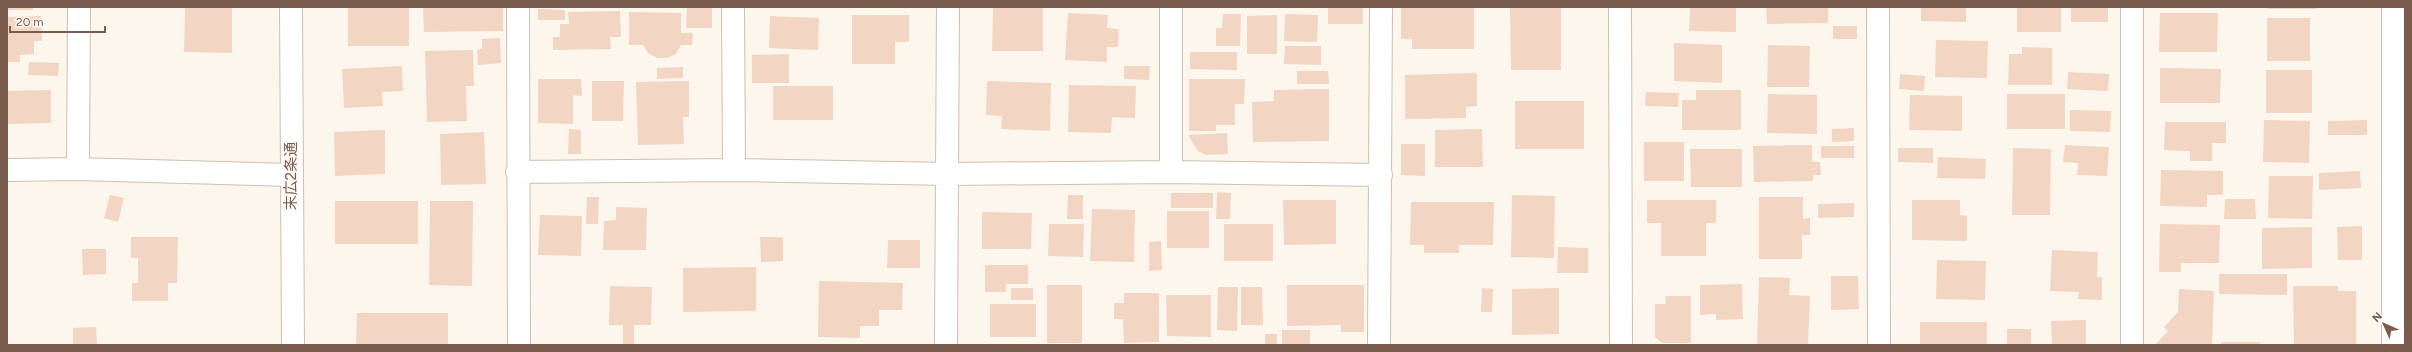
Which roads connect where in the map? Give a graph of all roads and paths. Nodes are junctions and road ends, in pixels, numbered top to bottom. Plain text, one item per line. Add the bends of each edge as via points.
1 (79, 7) edge
2 (291, 7) edge
3 (518, 7) edge
4 (733, 7) edge
5 (948, 7) edge
6 (1171, 7) edge
7 (1381, 7) edge
8 (1620, 7) edge
9 (1878, 7) edge
10 (2132, 7) edge
11 (2393, 7) edge
12 (78, 169) junction
13 (7, 170) edge
14 (734, 170) junction
15 (518, 172) junction
16 (1172, 172) junction
17 (948, 174) junction
18 (291, 175) junction
19 (1381, 175) junction
20 (293, 345) edge
21 (519, 345) edge
22 (946, 345) edge
23 (1379, 345) edge
24 (1621, 345) edge
25 (1879, 345) edge
26 (2132, 345) edge
27 (2393, 345) edge

1 - 12 street
2 - 18 street, 末広2条通
3 - 15 street
4 - 14 street
5 - 17 street
6 - 16 street
7 - 19 street
8 - 24 street
9 - 25 street
10 - 26 street
11 - 27 street
12 - 13 street
12 - 18 street
14 - 15 street
14 - 17 street
15 - 21 street
16 - 17 street
16 - 19 street
17 - 22 street
18 - 20 street, 末広2条通
19 - 23 street

